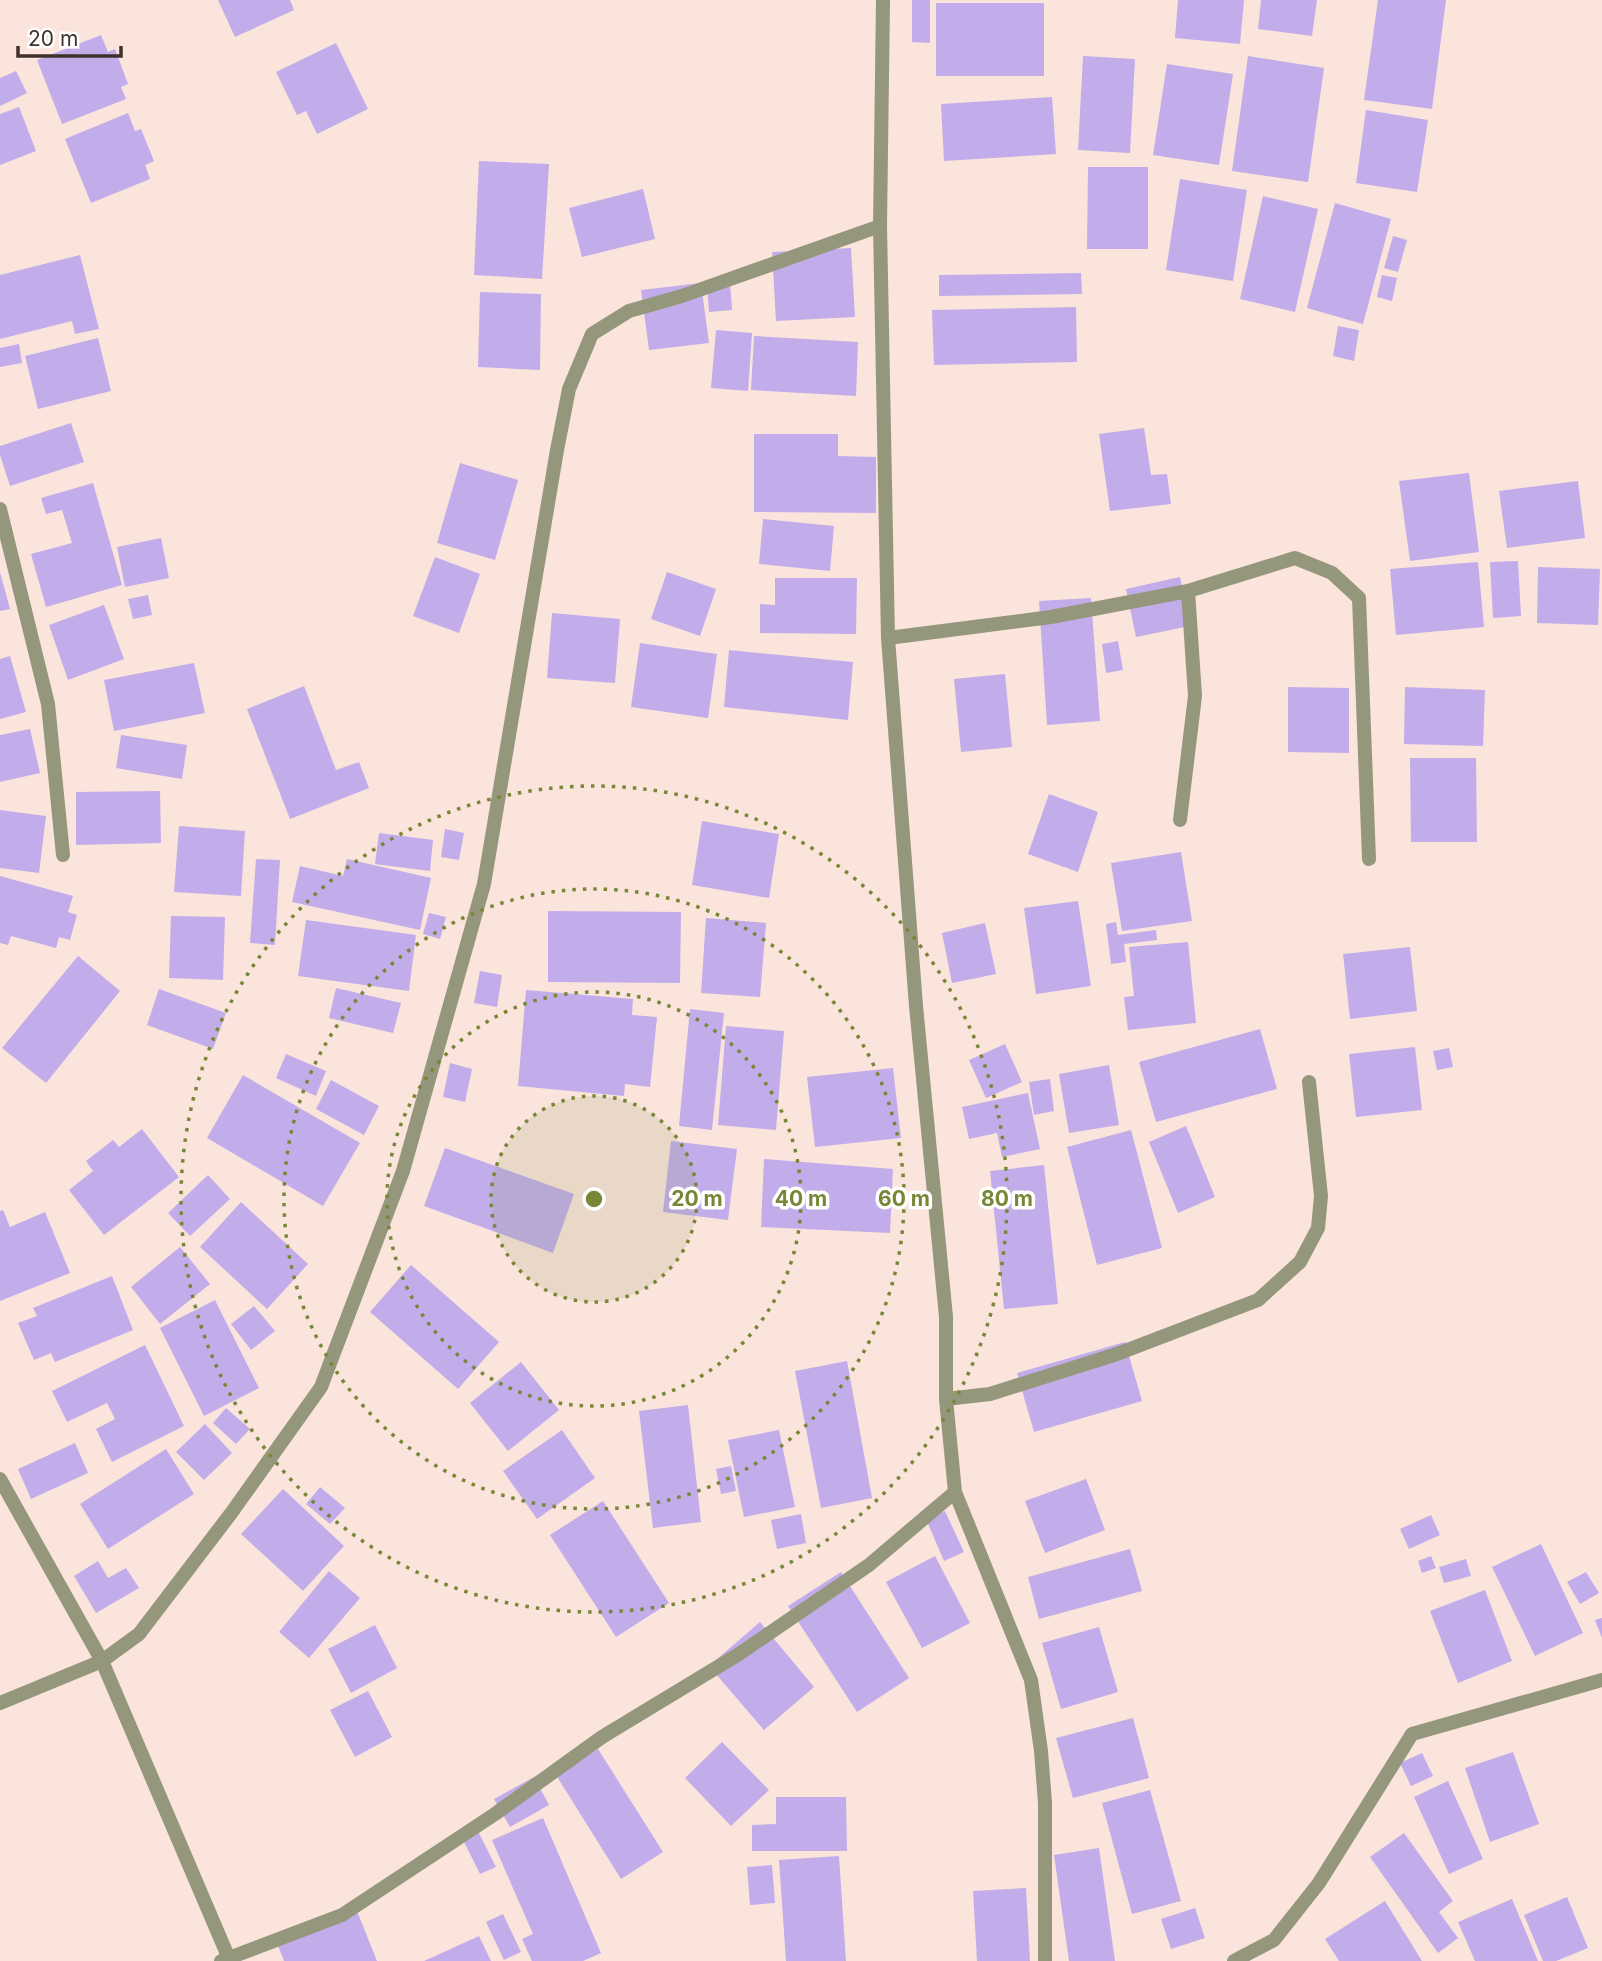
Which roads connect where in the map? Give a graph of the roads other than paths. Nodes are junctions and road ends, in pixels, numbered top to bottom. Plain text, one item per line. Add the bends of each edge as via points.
1 (883, 0) edge
2 (880, 226) junction
3 (0, 509) edge
4 (1188, 590) junction
5 (888, 638) junction
6 (1180, 820) dead end
7 (63, 855) dead end
8 (1369, 859) dead end
9 (1309, 1082) dead end
10 (946, 1399) junction
11 (0, 1479) edge
12 (955, 1492) junction
13 (102, 1661) junction
14 (1602, 1680) edge
15 (0, 1703) edge
16 (227, 1960) edge
17 (1045, 1961) edge
18 (1234, 1961) edge

1 - 2 street
2 - 5 street
2 - 13 street via 629,311 592,334 569,389 557,450 484,884 403,1171 321,1387 139,1634
3 - 7 street via 48,704
4 - 5 street via 1051,617
4 - 6 street via 1195,696
4 - 8 street via 1296,558 1332,573 1359,598
5 - 10 street via 946,1317
9 - 10 street via 1321,1196 1318,1228 1300,1262 1258,1300 1117,1354 990,1394
10 - 12 street
11 - 13 street
12 - 16 street via 858,1572 739,1654 602,1737 342,1915
12 - 17 street via 1031,1680 1045,1803
13 - 15 street
13 - 16 street
14 - 18 street via 1412,1734 1319,1883 1273,1940

